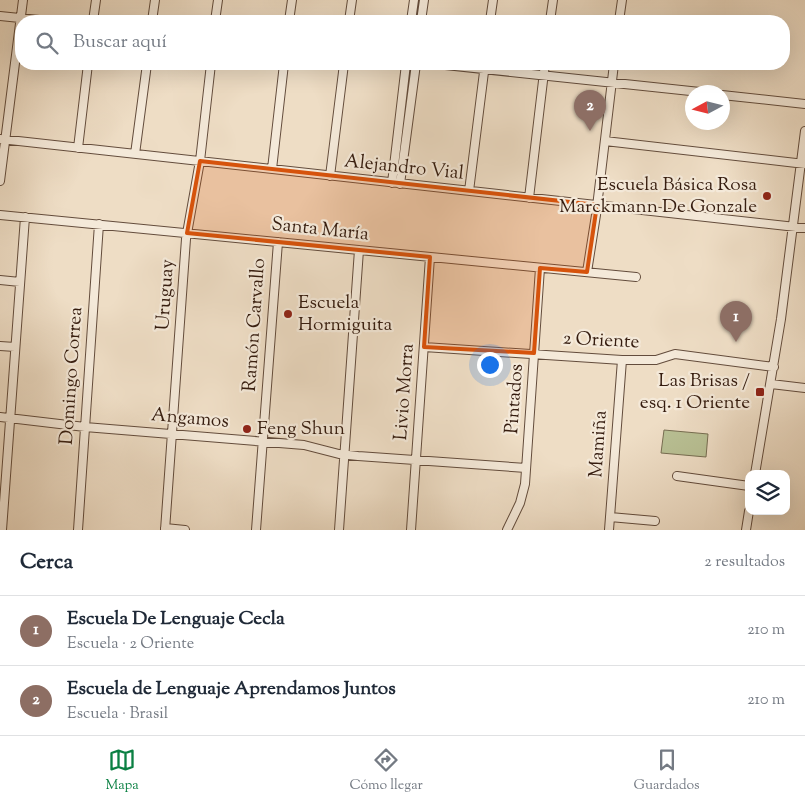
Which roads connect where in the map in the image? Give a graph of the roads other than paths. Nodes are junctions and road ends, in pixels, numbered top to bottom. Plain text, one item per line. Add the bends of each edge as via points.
1 (23, 0) edge
2 (96, 0) edge
3 (155, 0) edge
4 (218, 0) edge
5 (292, 0) edge
6 (352, 0) edge
7 (414, 0) edge
8 (424, 0) edge
9 (493, 0) edge
10 (553, 0) edge
11 (622, 0) edge
12 (21, 15) edge
13 (94, 15) edge
14 (153, 15) edge
15 (217, 15) edge
16 (290, 15) edge
17 (350, 15) edge
18 (412, 15) edge
19 (422, 15) edge
20 (491, 15) edge
21 (551, 15) edge
22 (620, 15) edge
23 (0, 16) edge
24 (15, 17) edge
25 (15, 58) edge
26 (87, 70) edge
27 (146, 70) edge
28 (210, 70) edge
29 (283, 70) edge
30 (343, 70) edge
31 (405, 70) edge
32 (415, 70) edge
33 (484, 70) edge
34 (509, 70) edge
35 (544, 70) edge
36 (613, 70) edge
37 (544, 76) junction
38 (612, 83) junction
39 (685, 90) edge
40 (730, 96) edge
41 (805, 104) edge
42 (805, 131) edge
43 (3, 139) edge
44 (605, 141) junction
45 (78, 148) junction
46 (135, 154) junction
47 (200, 161) junction
48 (803, 164) edge
49 (272, 169) junction
50 (330, 176) junction
51 (0, 181) edge
52 (396, 183) junction
53 (469, 191) junction
54 (529, 198) junction
55 (597, 206) junction
56 (0, 214) edge
57 (25, 217) junction
58 (99, 224) junction
59 (794, 227) junction
60 (805, 228) edge
61 (186, 233) junction
62 (278, 242) junction
63 (359, 250) junction
64 (430, 257) junction
65 (540, 268) junction
66 (586, 272) junction
67 (636, 277) dead end
68 (0, 280) edge
69 (20, 282) junction
70 (0, 346) edge
71 (424, 346) junction
72 (16, 347) junction
73 (534, 354) junction
74 (622, 360) junction
75 (774, 367) junction
76 (771, 384) junction
77 (805, 388) edge
78 (0, 417) edge
79 (10, 418) junction
80 (85, 427) junction
81 (172, 434) junction
82 (263, 442) junction
83 (345, 454) junction
84 (416, 460) junction
85 (526, 468) junction
86 (756, 470) edge
87 (677, 476) dead end
88 (745, 485) edge
89 (748, 515) edge
90 (610, 517) junction
91 (655, 521) dead end
92 (165, 529) edge
93 (2, 530) edge
94 (78, 530) edge
95 (185, 530) edge
96 (256, 530) edge
97 (339, 530) edge
98 (411, 530) edge
99 (507, 530) edge
100 (609, 530) edge
101 (746, 530) edge

1 - 12 street
2 - 13 street
3 - 14 street
4 - 15 street
5 - 16 street
6 - 17 street
7 - 18 street
8 - 19 street
9 - 20 street
10 - 21 street
11 - 22 street
23 - 24 street
25 - 43 street
26 - 45 street
27 - 46 street
28 - 47 street, Uruguay
29 - 49 street
30 - 50 street
31 - 52 street
32 - 52 street
33 - 53 street
34 - 37 street
35 - 37 street
36 - 38 street
37 - 38 street
37 - 54 street
38 - 39 street
38 - 44 street
40 - 41 street
42 - 48 street
43 - 45 street, Alejandro Vial
43 - 51 street
44 - 48 street
44 - 55 street
45 - 46 street, Alejandro Vial
46 - 47 street, Alejandro Vial
47 - 49 street, Alejandro Vial
47 - 61 street, Uruguay
48 - 59 street
49 - 50 street, Alejandro Vial
50 - 52 street, Alejandro Vial
52 - 53 street, Alejandro Vial
53 - 54 street, Alejandro Vial
54 - 55 street, Alejandro Vial
55 - 59 street, Alejandro Vial
55 - 66 street
56 - 57 street, Santa María
57 - 58 street, Santa María
57 - 69 street
58 - 61 street, Santa María
58 - 80 street, Domingo Correa
59 - 60 street, Alejandro Vial
59 - 75 street
61 - 62 street, Santa María
61 - 81 street, Uruguay
62 - 63 street, Santa María
62 - 82 street, Ramón Carvallo
63 - 64 street, Santa María
63 - 83 street
64 - 65 street, Santa María
64 - 71 street, Livio Morra
65 - 66 street, Santa María
65 - 73 street, Pintados
66 - 67 street, Santa María
68 - 69 street
69 - 72 street
70 - 72 street
71 - 73 street, 2 Oriente
71 - 84 street, Livio Morra
72 - 79 street
73 - 74 street, 2 Oriente
73 - 85 street, Pintados
74 - 75 street, 2 Oriente via 656,360 676,354
74 - 90 street, Mamiña
75 - 76 street
76 - 77 street
76 - 86 street
78 - 79 street, Angamos
79 - 80 street, Angamos
79 - 93 street
80 - 81 street, Angamos
80 - 94 street, Domingo Correa
81 - 82 street, Angamos
81 - 92 street, Uruguay
82 - 83 street, Angamos via 304,445
82 - 96 street, Ramón Carvallo
83 - 84 street, Angamos
83 - 97 street
84 - 85 street, Angamos
84 - 98 street, Livio Morra
85 - 99 street, Pintados via 522,497
87 - 88 street
89 - 101 street
90 - 91 street
90 - 100 street, Mamiña
92 - 95 street

